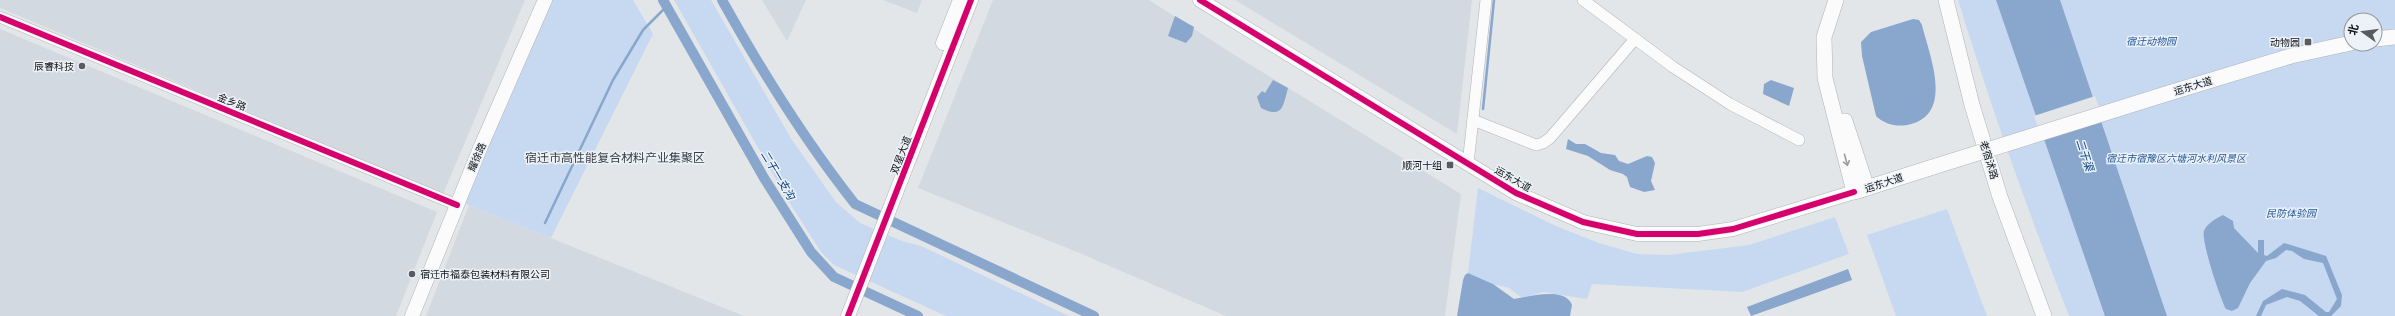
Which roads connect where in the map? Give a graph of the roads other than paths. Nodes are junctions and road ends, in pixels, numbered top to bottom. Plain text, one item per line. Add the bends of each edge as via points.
1 (545, 0) edge
2 (960, 0) edge
3 (971, 0) edge
4 (1200, 0) edge
5 (1486, 0) edge
6 (1583, 0) edge
7 (1836, 0) edge
8 (1845, 0) edge
9 (1946, 0) edge
10 (0, 17) edge
11 (2395, 37) edge
12 (2383, 38) edge
13 (1635, 39) junction
14 (2343, 45) edge
15 (1473, 120) junction
16 (1799, 140) dead end
17 (1468, 164) junction
18 (1861, 190) junction
19 (892, 191) junction
20 (457, 205) junction
21 (848, 307) edge
22 (412, 316) edge
23 (838, 316) edge
24 (2044, 316) edge

1 - 20 street, 耀徐路
2 - 19 street, 双星大道
3 - 19 street, 双星大道
4 - 17 street, 运东大道
5 - 15 street
6 - 13 street
7 -> 18 main road via 1824,37 1825,78
8 - 18 main road via 1832,39 1834,78
9 - 24 main road, 老宿沭路 via 1972,105 2000,197
10 - 20 street, 金乡路
11 - 12 main road
13 - 15 street via 1543,143 1536,145
13 - 16 street via 1730,104
14 - 18 main road, 运东大道, bridge via 2292,56
15 - 17 street
17 - 18 street, 运东大道 via 1516,193 1560,213 1583,222 1637,234 1698,234 1733,229
19 - 21 street
20 - 22 street, 耀徐路
21 - 23 street

